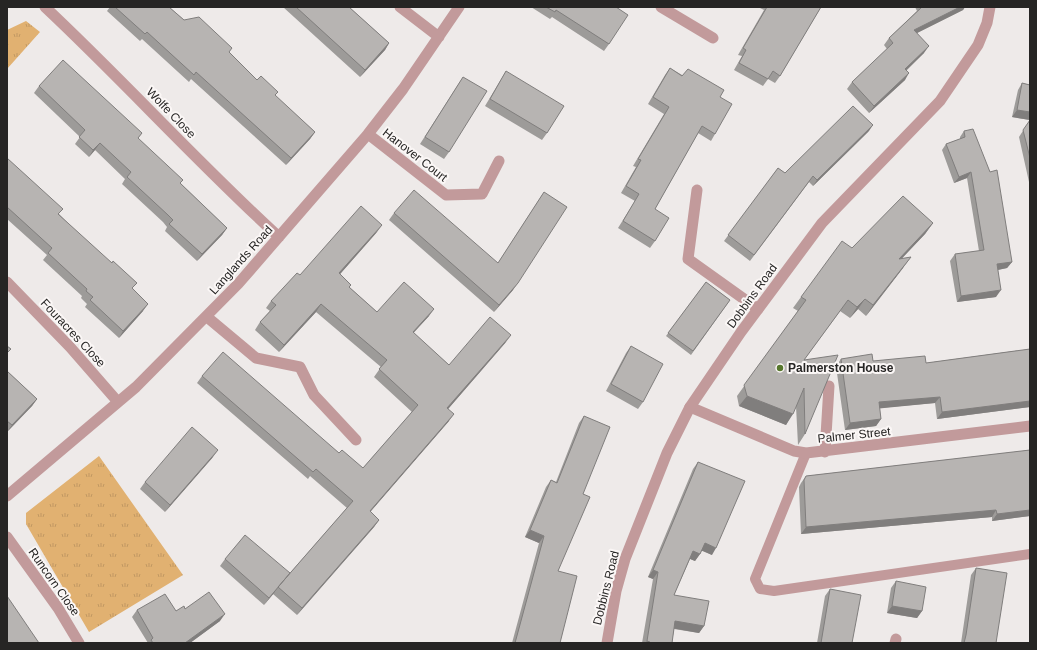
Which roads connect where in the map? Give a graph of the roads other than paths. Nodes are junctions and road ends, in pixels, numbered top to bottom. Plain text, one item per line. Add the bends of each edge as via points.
1 (45, 7) edge
2 (400, 7) edge
3 (459, 7) edge
4 (661, 7) edge
5 (990, 7) edge
6 (439, 37) junction
7 (713, 38) dead end
8 (368, 134) junction
9 (499, 161) dead end
10 (697, 190) dead end
11 (279, 237) junction
12 (7, 282) edge
13 (758, 309) junction
14 (207, 317) junction
15 (829, 386) edge
16 (118, 402) junction
17 (690, 407) junction
18 (1030, 426) edge
19 (356, 440) dead end
20 (825, 452) junction
21 (806, 453) junction
22 (7, 496) edge
23 (7, 537) edge
24 (1030, 554) edge
25 (79, 643) edge
26 (606, 643) edge

1 - 11 street, Wolfe Close via 226,189
2 - 6 street
3 - 6 street, Langlands Road
4 - 7 street
5 - 13 street, Dobbins Road via 978,45 940,101 822,223
6 - 8 street, Langlands Road
8 - 9 street, Hanover Court via 446,195 482,194
8 - 11 street, Langlands Road
10 - 13 street via 688,259
11 - 14 street, Langlands Road
12 - 16 street, Fouracres Close via 70,347
13 - 17 street, Dobbins Road
14 - 16 street, Langlands Road
14 - 19 street via 256,358 300,367 314,395
15 - 20 street
16 - 22 street, Langlands Road
17 - 21 street, Palmer Street via 794,451
17 - 26 street, Dobbins Road via 667,453 625,559
18 - 20 street, Palmer Street
20 - 21 street, Palmer Street
21 - 24 lane via 755,579 760,590 774,591
23 - 25 street, Runcorn Close via 58,608

